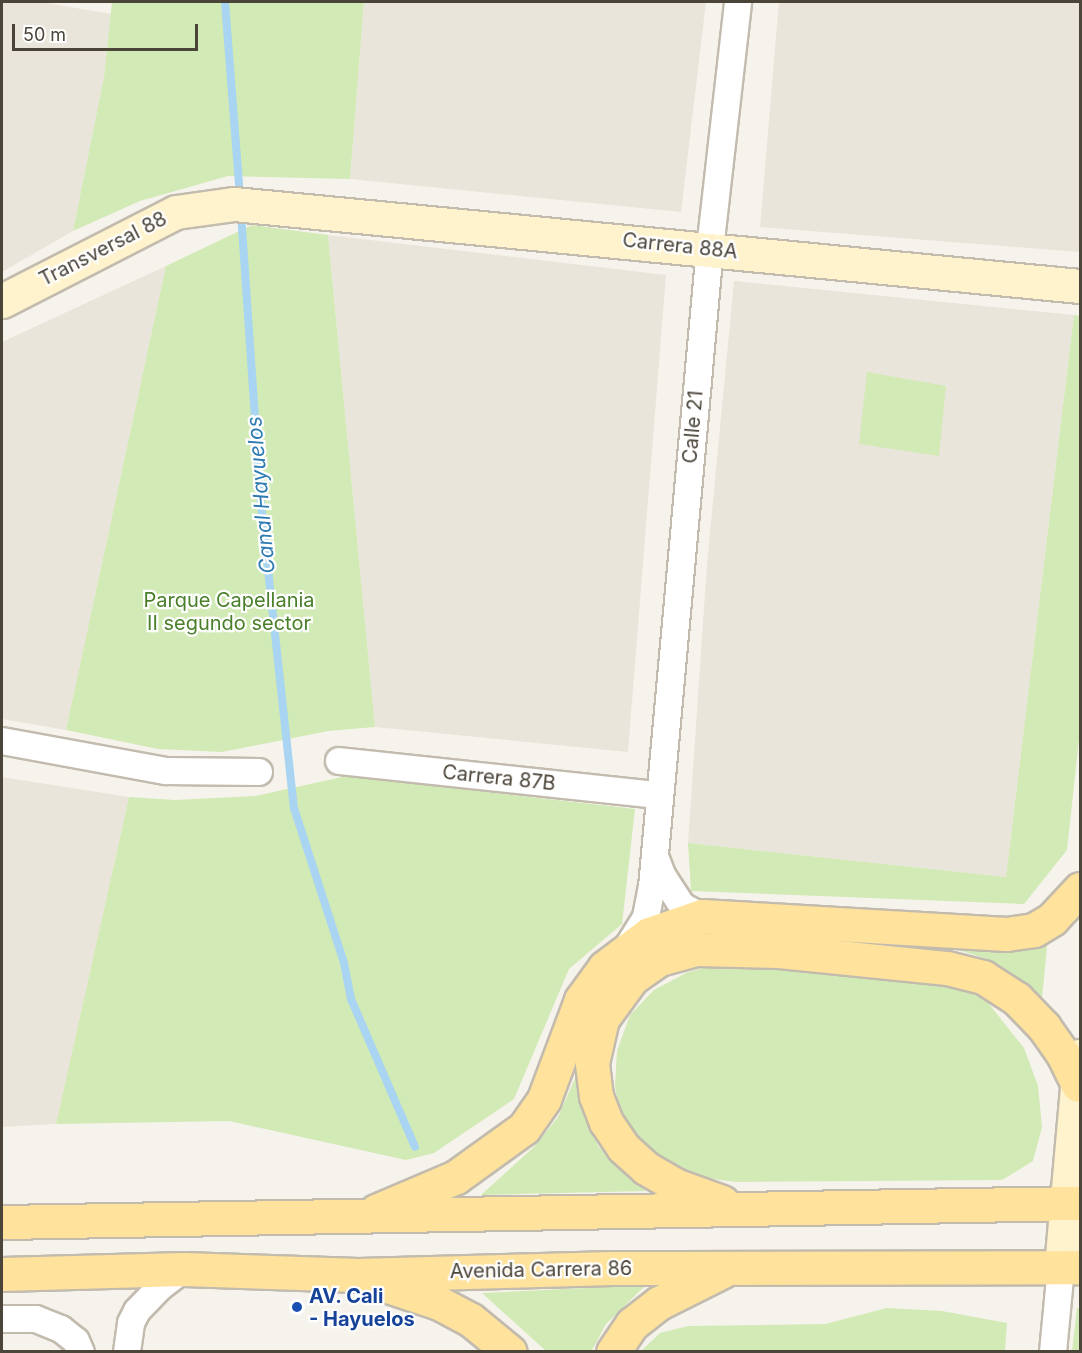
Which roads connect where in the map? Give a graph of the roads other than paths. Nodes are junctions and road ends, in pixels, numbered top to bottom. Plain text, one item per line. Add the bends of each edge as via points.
1 (738, 2) edge
2 (279, 206) joint
3 (710, 249) junction
4 (1080, 286) edge
5 (2, 301) edge
6 (2, 741) edge
7 (339, 761) dead end
8 (260, 772) dead end
9 (659, 795) junction
10 (654, 853) junction
11 (1080, 889) edge
12 (702, 916) junction
13 (626, 950) junction
14 (1079, 1070) edge
15 (1074, 1203) edge
16 (747, 1209) junction
17 (354, 1219) junction
18 (2, 1222) edge
19 (731, 1267) junction
20 (1070, 1267) edge
21 (184, 1269) junction
22 (2, 1274) edge
23 (358, 1275) junction
24 (2, 1319) edge
25 (81, 1352) edge
26 (127, 1352) edge
27 (510, 1352) edge
28 (613, 1352) edge
29 (1053, 1352) edge

1 - 3 street, Calle 21
2 - 3 street, Carrera 88A
2 - 5 street, Transversal 88 via 234,204 176,212
3 - 4 street, Carrera 88A
3 - 9 street, Calle 21
6 - 8 street via 166,771
7 - 9 street, Carrera 87B
9 - 10 street, Calle 21
10 - 12 street, Calle 21 via 677,899
10 - 13 street, Calle 21 via 646,916
11 - 12 main road via 1052,920 1034,930 1006,934
12 - 13 main road via 649,934
13 - 17 main road via 604,968 581,1000 544,1100 524,1128 456,1177
14 - 15 street
14 - 16 main road via 1017,999 983,976 947,968 780,951 697,949 659,959 632,978 602,1019 592,1063 596,1096 606,1122 623,1147 646,1168 703,1197
15 - 16 main road
15 - 20 street
16 - 17 main road
17 - 18 main road
19 - 20 main road, Avenida Carrera 86
19 - 23 main road, Avenida Carrera 86
19 - 28 main road via 659,1303 632,1324
20 - 29 street
21 - 22 main road, Avenida Carrera 86
21 - 23 main road, Avenida Carrera 86
21 - 26 street via 138,1311 131,1323
23 - 27 main road via 439,1303 471,1320
24 - 25 street via 36,1319 53,1325 76,1341

